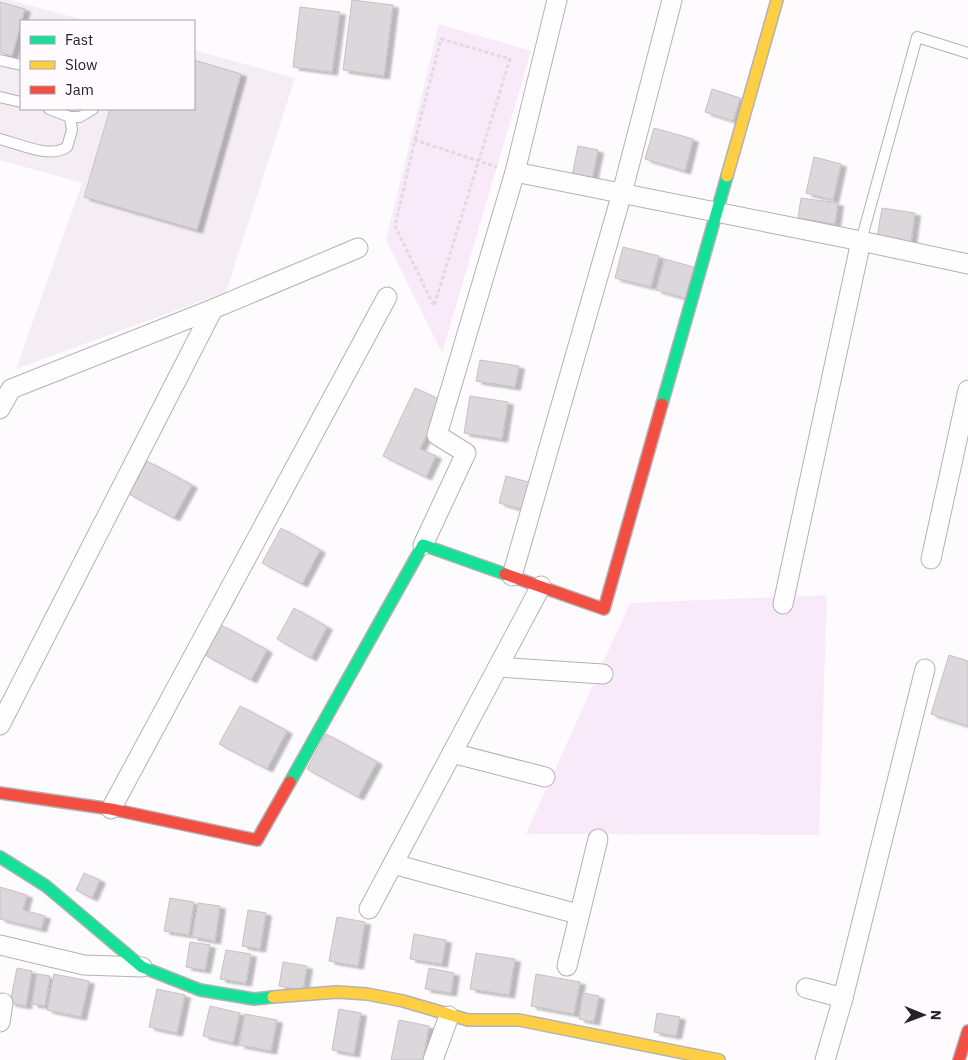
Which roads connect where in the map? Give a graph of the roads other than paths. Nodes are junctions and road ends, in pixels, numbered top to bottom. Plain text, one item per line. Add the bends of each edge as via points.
1 (558, 0) edge
2 (672, 0) edge
3 (777, 0) edge
4 (968, 53) edge
5 (0, 60) edge
6 (20, 64) edge
7 (0, 97) edge
8 (20, 102) edge
9 (52, 110) edge
10 (92, 110) edge
11 (70, 117) junction
12 (0, 139) edge
13 (515, 172) junction
14 (622, 193) junction
15 (718, 212) junction
16 (862, 241) junction
17 (358, 248) dead end
18 (968, 264) edge
19 (387, 297) dead end
20 (214, 310) junction
21 (968, 390) edge
22 (0, 409) edge
23 (423, 545) junction
24 (931, 559) dead end
25 (512, 576) junction
26 (540, 586) junction
27 (783, 604) dead end
28 (498, 667) junction
29 (925, 669) dead end
30 (603, 674) dead end
31 (0, 725) edge
32 (452, 753) junction
33 (545, 777) dead end
34 (0, 793) edge
35 (111, 809) junction
36 (598, 839) dead end
37 (0, 857) edge
38 (393, 864) junction
39 (369, 909) dead end
40 (578, 914) junction
41 (0, 945) edge
42 (567, 966) dead end
43 (142, 967) junction
44 (806, 988) dead end
45 (843, 998) junction
46 (3, 1003) dead end
47 (449, 1016) junction
48 (0, 1022) edge
49 (967, 1037) edge
50 (433, 1060) edge
51 (719, 1060) edge
52 (825, 1060) edge
53 (958, 1060) edge

1 - 13 street
2 - 14 street
3 - 15 street
4 - 16 lane via 917,37
5 - 6 lane
7 - 8 lane
9 - 11 lane
10 - 11 lane via 80,118
11 - 12 lane via 72,130 67,147 62,151
13 - 14 street
13 - 23 street via 437,435 466,453
14 - 15 street
14 - 25 street
15 - 16 street
15 - 26 street via 604,609
16 - 18 street
16 - 27 street
17 - 20 street
19 - 35 street
20 - 22 street via 11,389
20 - 31 street
21 - 24 street
23 - 25 street
23 - 35 street via 257,840
25 - 26 street
26 - 28 street
28 - 30 street
28 - 32 street
29 - 45 street
32 - 33 street
32 - 38 street
34 - 35 street
36 - 40 street
37 - 43 street via 46,886
38 - 39 street
38 - 40 street
40 - 42 street
41 - 43 street via 84,965
43 - 47 street via 200,990 228,996 254,999 337,992 367,994 403,1001
44 - 45 street
45 - 52 street
46 - 48 street
47 - 50 street
47 - 51 street via 468,1020 539,1023
49 - 53 street

